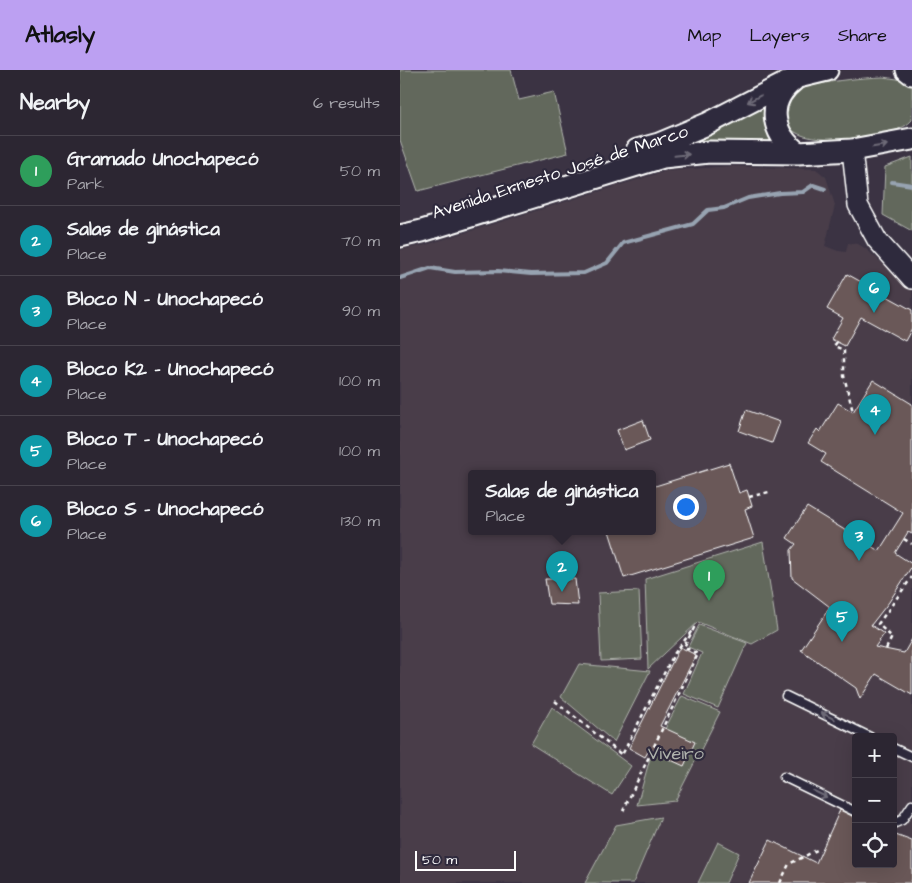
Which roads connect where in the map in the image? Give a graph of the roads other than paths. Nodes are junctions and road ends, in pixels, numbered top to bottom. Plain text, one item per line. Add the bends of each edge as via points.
1 (827, 70) edge
2 (907, 70) edge
3 (912, 74) edge
4 (798, 77) junction
5 (910, 138) edge
6 (852, 150) junction
7 (798, 153) junction
8 (400, 221) edge
9 (400, 236) edge
10 (912, 279) edge
11 (786, 696) dead end
12 (862, 733) edge
13 (897, 750) edge
14 (912, 757) edge
15 (784, 777) dead end
16 (912, 805) edge
17 (852, 810) edge
18 (895, 823) edge

1 - 4 main road, Avenida Ernesto José de Marco
2 - 3 main road
4 - 7 main road via 787,85 776,109 780,134
4 -> 8 main road, Avenida Ernesto José de Marco via 659,144
6 -> 5 main road, Avenida Ernesto José de Marco
6 - 7 main road, Avenida Ernesto José de Marco
6 - 10 street via 858,205 877,240
9 -> 7 main road, Avenida Ernesto José de Marco via 663,157 709,152
12 -> 11 lane
13 - 14 lane
15 -> 17 lane
16 - 18 lane via 902,820

